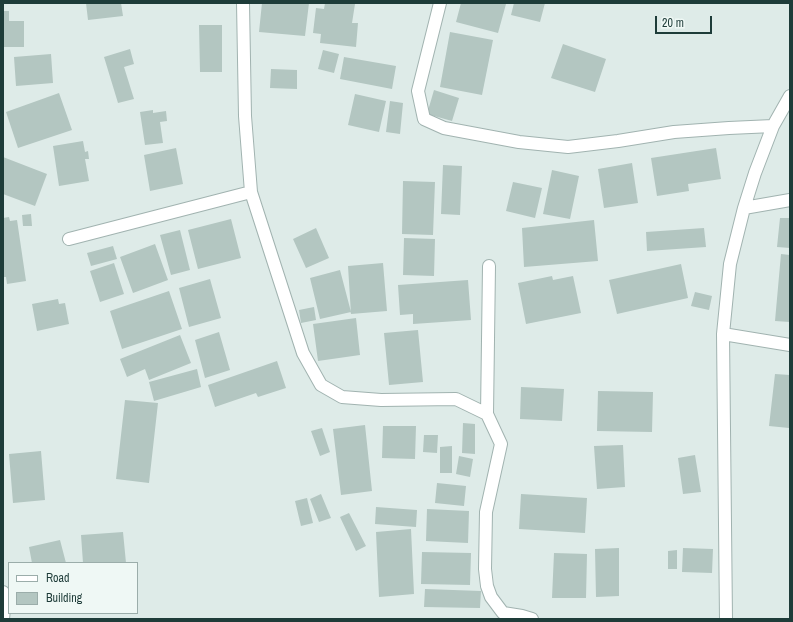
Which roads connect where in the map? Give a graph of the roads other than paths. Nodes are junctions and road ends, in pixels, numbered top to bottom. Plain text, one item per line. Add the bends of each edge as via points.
1 (243, 3) edge
2 (440, 3) edge
3 (790, 96) edge
4 (773, 126) junction
5 (251, 192) junction
6 (790, 200) edge
7 (744, 208) junction
8 (69, 239) dead end
9 (488, 266) dead end
10 (723, 334) junction
11 (790, 345) edge
12 (487, 414) junction
13 (3, 592) edge
14 (499, 616) edge
15 (3, 619) edge
16 (532, 619) edge
17 (726, 619) edge

1 - 5 street
2 - 4 street via 418,91 424,120 444,128 519,142 568,147 674,132
3 - 4 street
4 - 7 street
5 - 8 street
5 - 12 street via 304,353 321,385 342,397 381,400 456,399
6 - 7 street
7 - 10 street via 730,264
9 - 12 street
10 - 11 street
10 - 17 street
12 - 14 street via 501,444 486,512 485,569 487,586
13 - 15 street
14 - 16 street via 522,616

